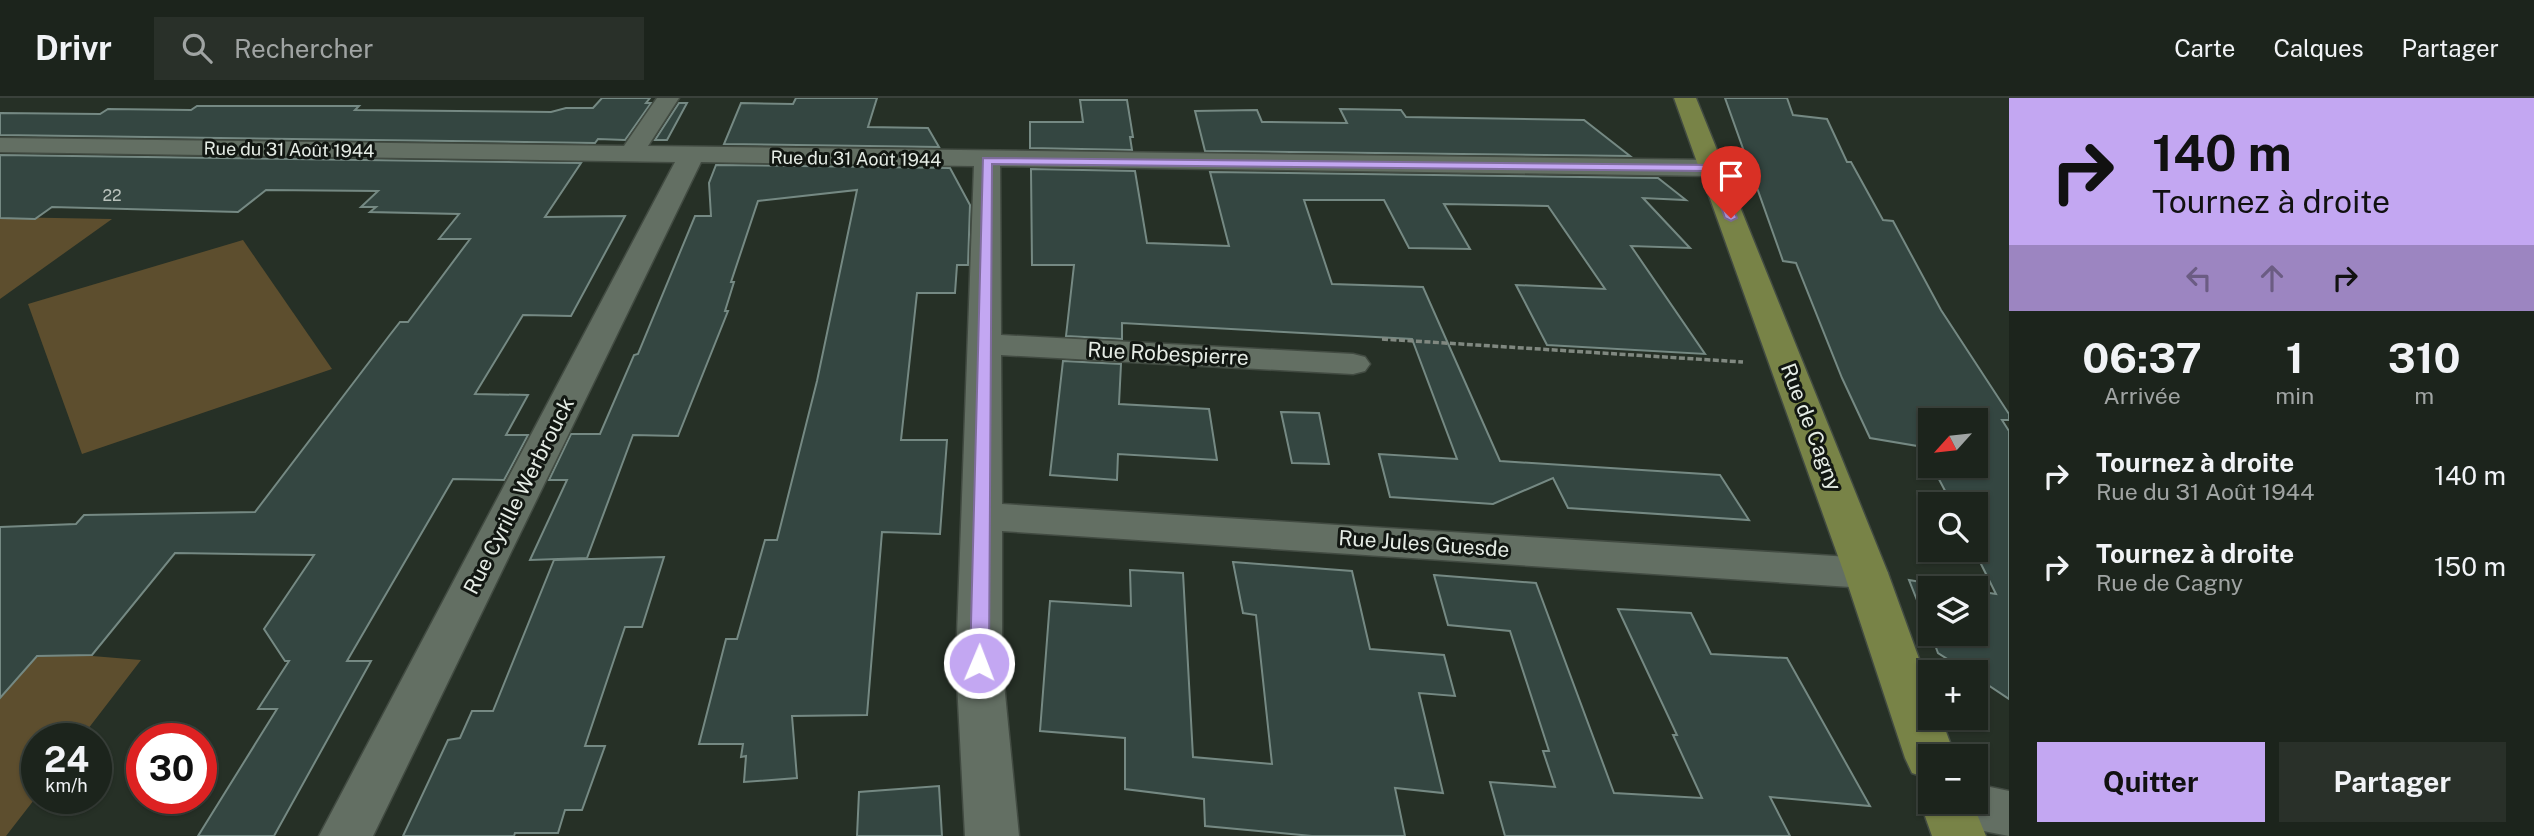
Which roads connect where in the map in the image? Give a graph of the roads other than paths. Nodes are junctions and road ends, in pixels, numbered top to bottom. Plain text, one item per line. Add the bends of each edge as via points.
1 (668, 98) edge
2 (1685, 98) edge
3 (0, 145) edge
4 (630, 155) junction
5 (691, 156) junction
6 (987, 161) junction
7 (1713, 168) junction
8 (984, 344) junction
9 (1362, 351) road end
10 (982, 516) junction
11 (1866, 573) junction
12 (1925, 744) edge
13 (1988, 810) edge
14 (1951, 814) edge
15 (2009, 814) edge
16 (346, 836) edge
17 (992, 836) edge
18 (1959, 836) edge

1 - 4 street
2 - 7 main road, Rue de Cagny
3 - 4 street, Rue du 31 Août 1944
4 - 5 street, Rue du 31 Août 1944
5 - 6 street, Rue du 31 Août 1944
5 - 16 street, Rue Cyrille Werbrouck
6 - 7 street, Rue du 31 Août 1944
6 - 8 street
7 - 11 main road, Rue de Cagny
8 - 9 street, Rue Robespierre
8 - 10 street
10 - 11 street, Rue Jules Guesde
10 - 17 street via 979,663
11 - 12 main road, Rue de Cagny
13 - 15 street
14 - 18 main road

